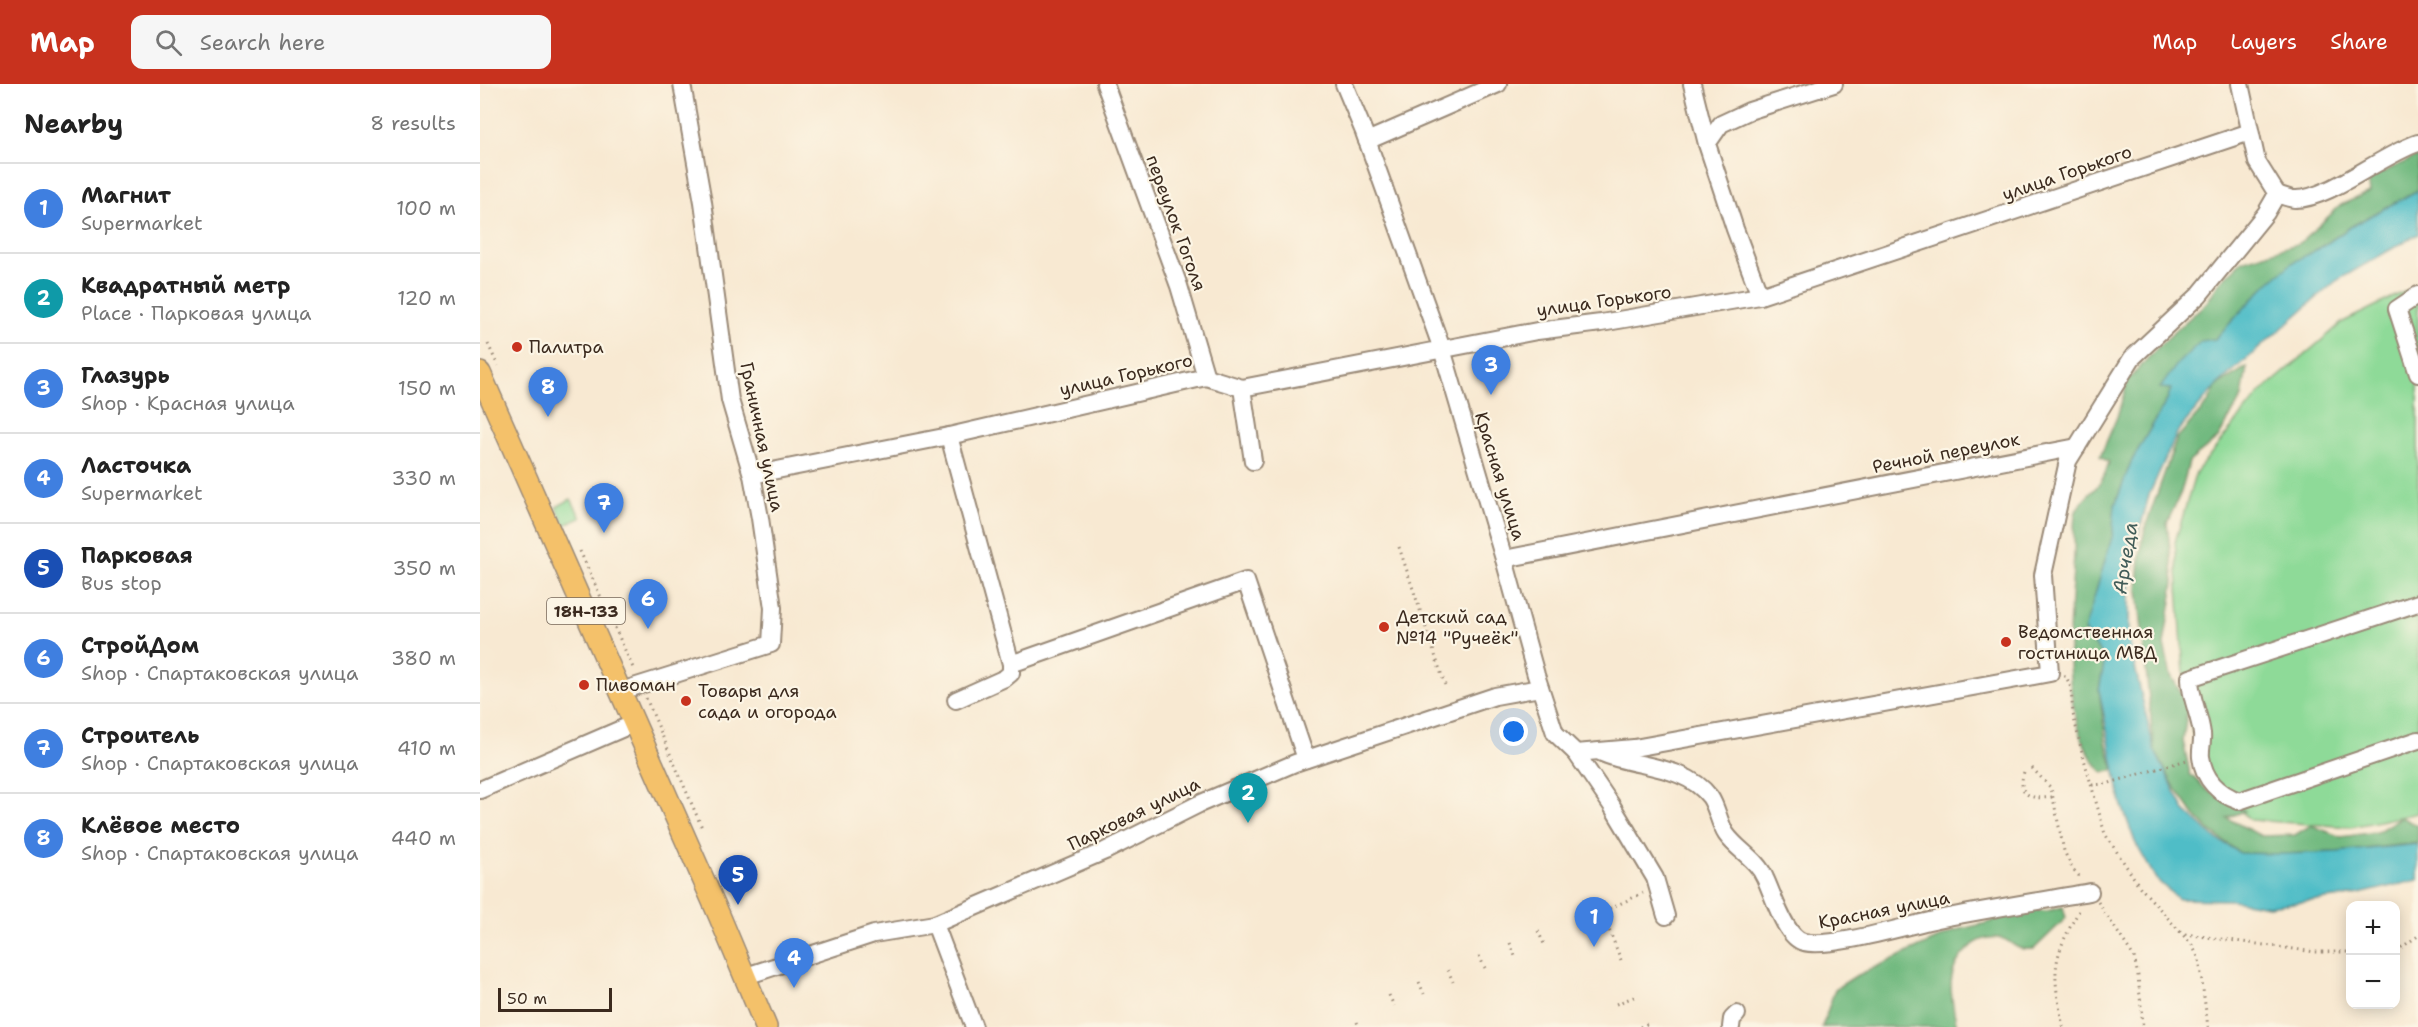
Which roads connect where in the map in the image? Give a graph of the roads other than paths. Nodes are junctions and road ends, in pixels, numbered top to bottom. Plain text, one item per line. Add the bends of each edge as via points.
1 (682, 84) edge
2 (1106, 84) edge
3 (1344, 84) edge
4 (1498, 84) edge
5 (1692, 84) edge
6 (1834, 84) edge
7 (2240, 84) edge
8 (2250, 132) junction
9 (1367, 141) junction
10 (2418, 143) edge
11 (1707, 144) junction
12 (2277, 195) junction
13 (2418, 295) edge
14 (1760, 296) junction
15 (1442, 349) junction
16 (480, 374) edge
17 (2418, 374) edge
18 (1206, 377) junction
19 (1242, 388) junction
20 (486, 401) edge
21 (949, 436) junction
22 (2077, 447) junction
23 (1253, 461) dead end
24 (752, 475) junction
25 (1504, 560) junction
26 (2418, 603) edge
27 (1011, 664) junction
28 (1540, 688) junction
29 (621, 691) junction
30 (956, 700) dead end
31 (635, 723) junction
32 (2418, 740) edge
33 (1597, 751) junction
34 (1576, 753) junction
35 (1306, 759) junction
36 (480, 790) edge
37 (2090, 892) road end
38 (1666, 916) dead end
39 (935, 924) junction
40 (746, 976) junction
41 (766, 1027) edge
42 (974, 1027) edge

1 - 24 street, Граничная улица via 703,202 730,400
2 - 18 street, переулок Гоголя via 1179,286
3 - 9 street, Красная улица
4 - 9 street
5 - 11 street
6 - 11 street via 1721,124
7 - 8 street
8 - 12 street via 2258,162
8 - 14 street, улица Горького
9 - 15 street, Красная улица
10 - 12 street via 2402,148 2320,195 2296,199
11 - 14 street
12 - 22 street via 2199,294 2132,358
13 - 17 street via 2397,309
14 - 15 street, улица Горького
15 - 19 street, улица Горького
15 - 25 street, Красная улица
16 - 20 main road, 18Н-133
18 - 19 street, улица Горького
18 - 21 street, улица Горького
19 - 23 street
20 - 29 main road, 18Н-133
21 - 24 street, улица Горького
21 - 27 street
22 - 25 street, Речной переулок
22 - 33 street, Красная улица via 2068,461 2043,575 2050,673 1646,746
24 - 29 street, Граничная улица via 773,608 771,644
25 - 28 street, Красная улица
26 - 32 street via 2190,678 2207,776 2223,795 2239,801
27 - 30 street via 1011,673 1005,678
27 - 35 street via 1246,581
28 - 34 street, Красная улица via 1555,733
28 - 35 street, Парковая улица via 1494,696
29 - 31 main road, 18Н-133
31 - 36 street
31 - 40 main road, 18Н-133
33 - 34 street, Красная улица
33 - 37 street, Красная улица via 1666,770 1699,786 1710,798 1725,832 1764,875 1790,932 1802,942 1823,944
34 - 38 street via 1655,878
35 - 39 street, Парковая улица
39 - 40 street, Парковая улица via 874,934
39 - 42 street
40 - 41 main road, 18Н-133

